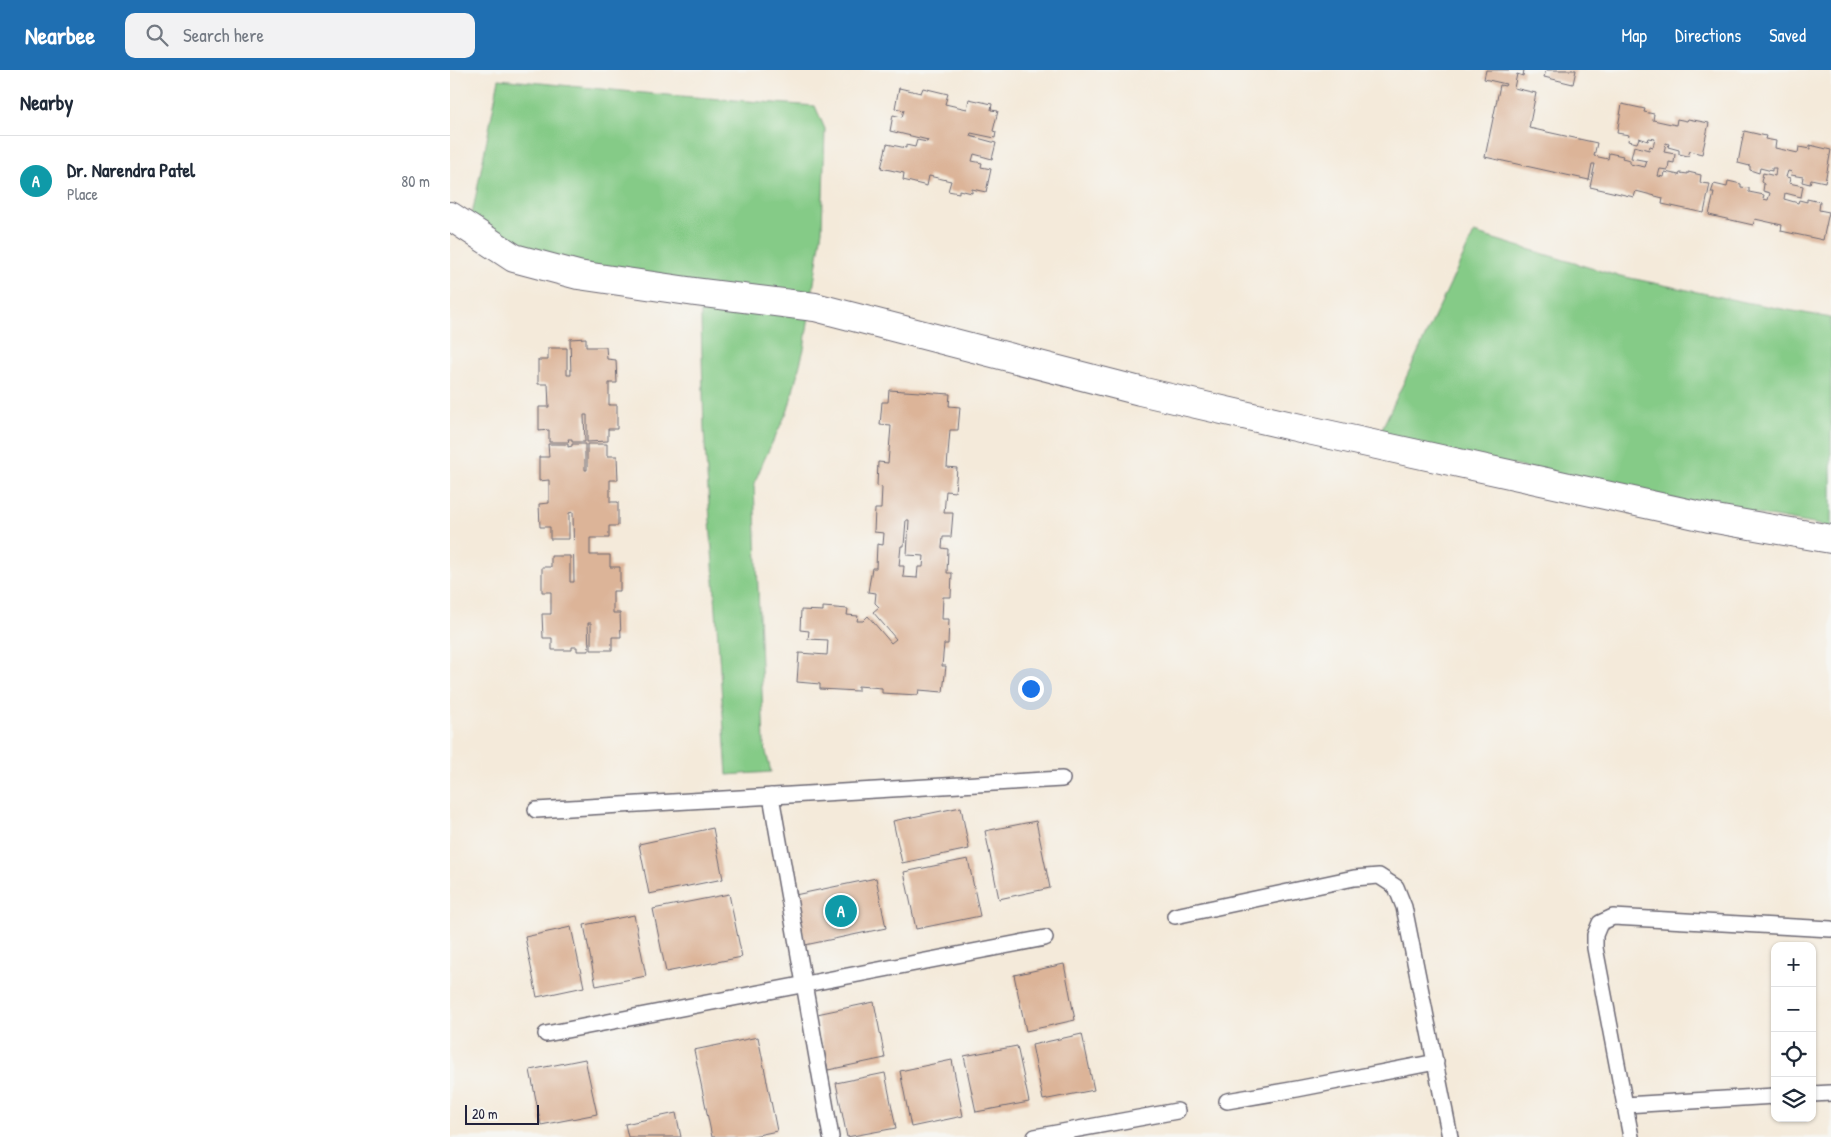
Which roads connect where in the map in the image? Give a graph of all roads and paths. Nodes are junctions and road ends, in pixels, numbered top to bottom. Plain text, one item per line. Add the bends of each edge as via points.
1 (450, 216) edge
2 (1831, 539) edge
3 (1062, 779) dead end
4 (771, 796) junction
5 (536, 810) dead end
6 (1175, 916) dead end
7 (1831, 929) edge
8 (1045, 938) dead end
9 (804, 985) junction
10 (546, 1034) dead end
11 (1436, 1062) junction
12 (1831, 1093) edge
13 (1816, 1094) edge
14 (1771, 1096) edge
15 (1227, 1101) dead end
16 (1625, 1105) junction
17 (1177, 1111) dead end
18 (831, 1137) edge
19 (1035, 1137) edge
20 (1450, 1137) edge
21 (1631, 1137) edge

1 - 2 street via 514,258 578,275 815,307 1140,391 1313,431 1710,518
3 - 4 lane
4 - 5 lane
4 - 9 lane
6 - 11 lane via 1354,878 1379,876 1396,887 1404,907
7 - 16 lane via 1613,918 1600,923 1595,935 1595,948
8 - 9 lane
9 - 10 lane
9 - 18 lane
11 - 15 lane
11 - 20 lane
12 - 13 lane
14 - 16 lane
16 - 21 lane
17 - 19 lane

